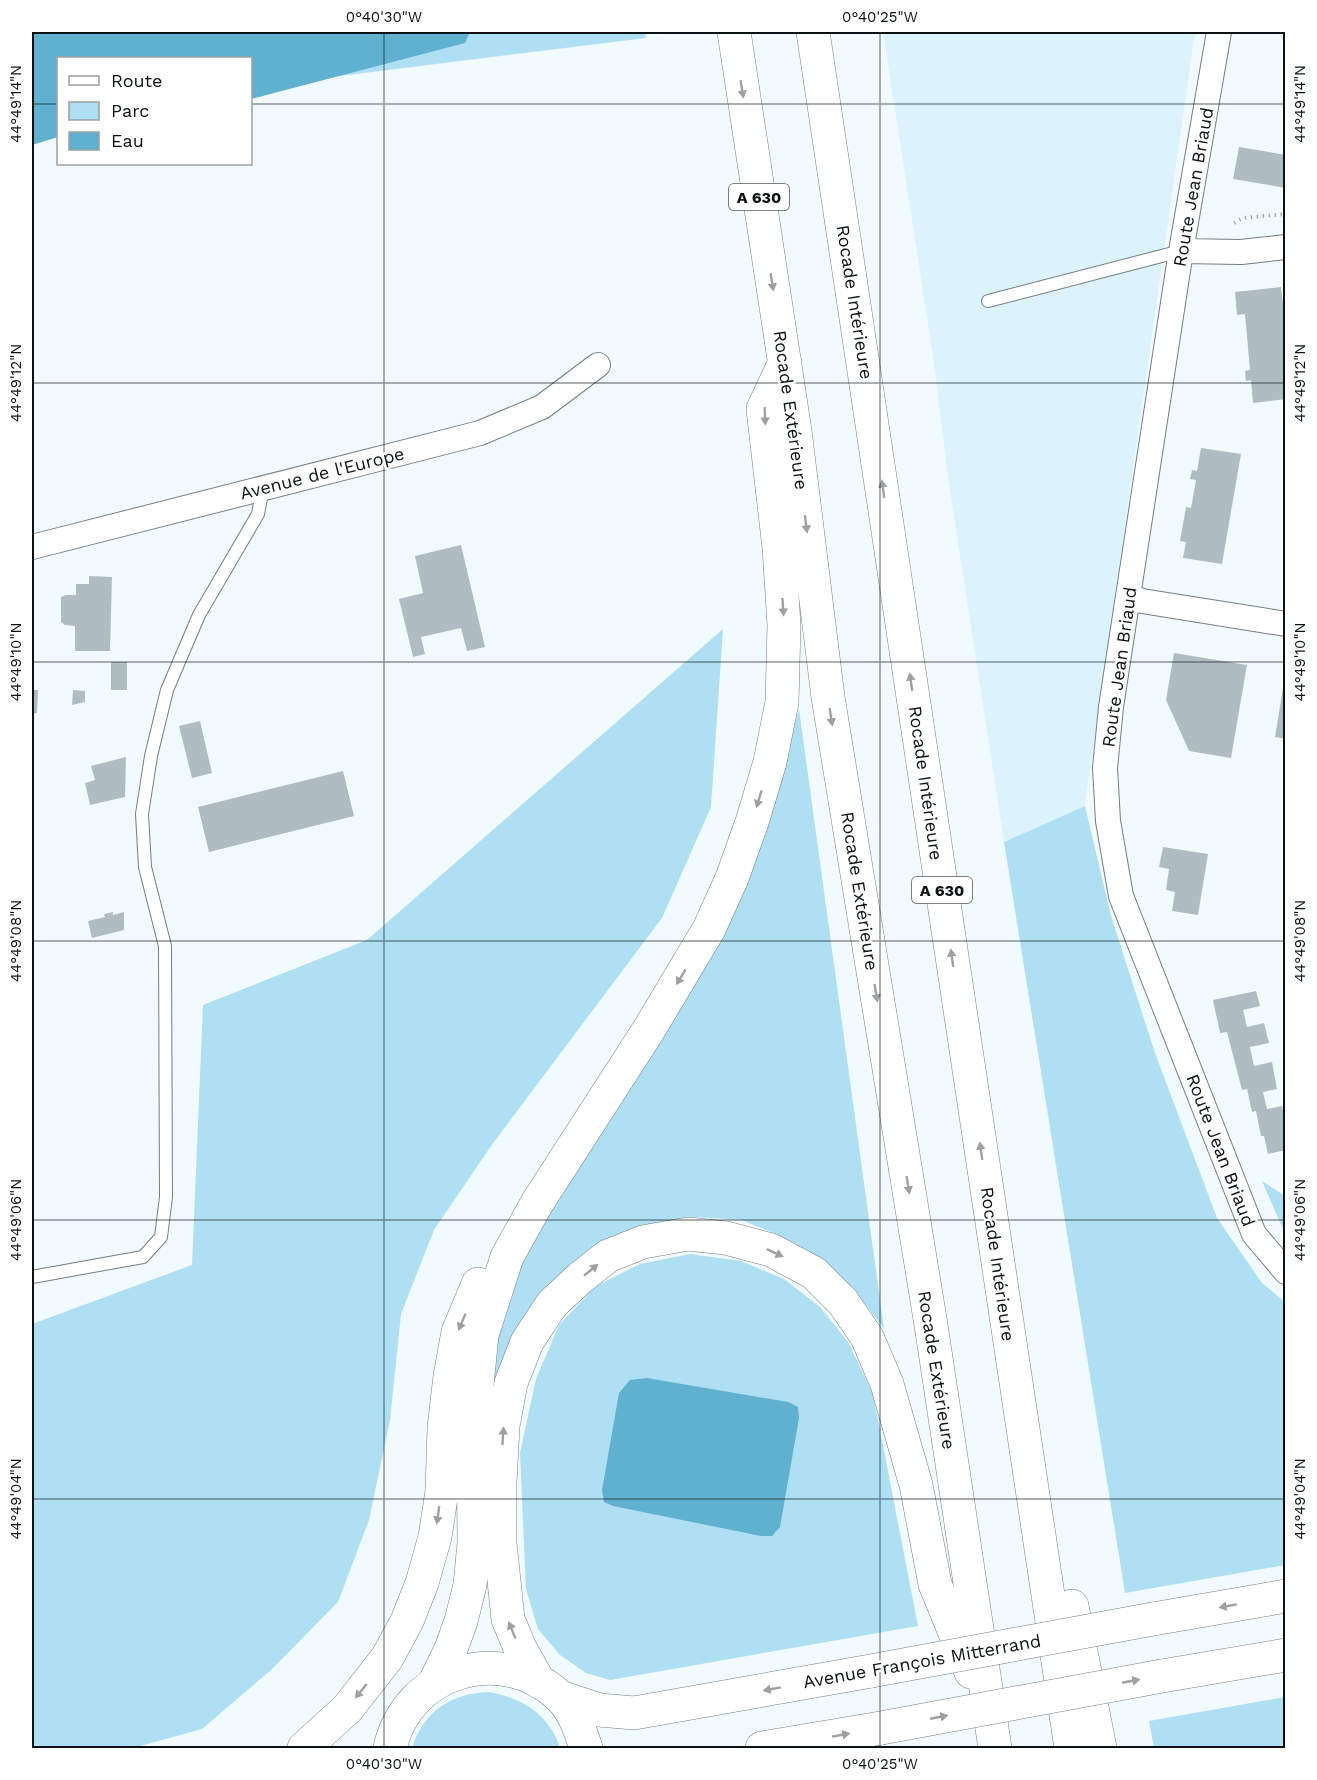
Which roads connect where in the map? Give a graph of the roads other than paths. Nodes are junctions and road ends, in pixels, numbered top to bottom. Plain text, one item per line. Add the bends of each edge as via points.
1 (734, 32) edge
2 (813, 32) edge
3 (1220, 32) edge
4 (1286, 247) edge
5 (1181, 251) junction
6 (988, 301) dead end
7 (784, 362) junction
8 (598, 365) dead end
9 (263, 488) junction
10 (32, 547) edge
11 (1129, 596) junction
12 (1286, 624) edge
13 (570, 1150) junction
14 (1286, 1272) edge
15 (32, 1277) edge
16 (1006, 1318) junction
17 (1286, 1596) edge
18 (1286, 1655) edge
19 (434, 1684) junction
20 (549, 1689) junction
21 (993, 1734) edge
22 (386, 1744) edge
23 (304, 1749) edge
24 (586, 1749) edge
25 (762, 1749) edge
26 (1071, 1749) edge
27 (1100, 1749) edge

1 -> 7 main road, Rocade Extérieure / A 630
16 -> 2 main road, Rocade Intérieure / A 630
3 - 5 street, Route Jean Briaud
4 - 5 street via 1241,252
5 - 6 lane
5 - 11 street, Route Jean Briaud
7 -> 13 main road via 764,409 784,625 782,702 770,762 732,878 710,929
7 -> 21 main road, Rocade Extérieure / A 630 via 828,697 931,1324
8 - 9 street, Avenue de l'Europe via 542,406 480,433
9 - 10 street, Avenue de l'Europe
9 - 15 lane via 258,513 199,615 167,690 142,814 146,867 165,946 166,1197 161,1237 143,1257
11 - 12 street
11 - 14 street, Route Jean Briaud via 1105,768 1108,821 1121,896 1254,1234
13 - 19 main road via 507,1257 482,1335 473,1425 474,1543 470,1585 451,1649
13 -> 23 main road via 525,1198 492,1253 458,1332 444,1428 442,1491 435,1537 423,1583 407,1621 387,1659 347,1709
16 - 26 main road, Rocade Intérieure / A 630
16 - 27 main road via 1072,1604
17 -> 20 main road, Avenue François Mitterrand, bridge via 634,1713 599,1710
25 -> 18 main road, bridge
19 - 20 main road, Avenue François Mitterrand via 459,1672 486,1668 514,1671
19 - 22 main road, Avenue François Mitterrand via 409,1706
20 -> 21 main road via 520,1648 508,1619 500,1544 500,1483 503,1426 512,1383 527,1342 552,1304 580,1278 608,1256 643,1242 688,1234 726,1238 771,1250 813,1273 843,1302 867,1337 888,1384 913,1474 935,1584
20 - 24 main road via 578,1723

